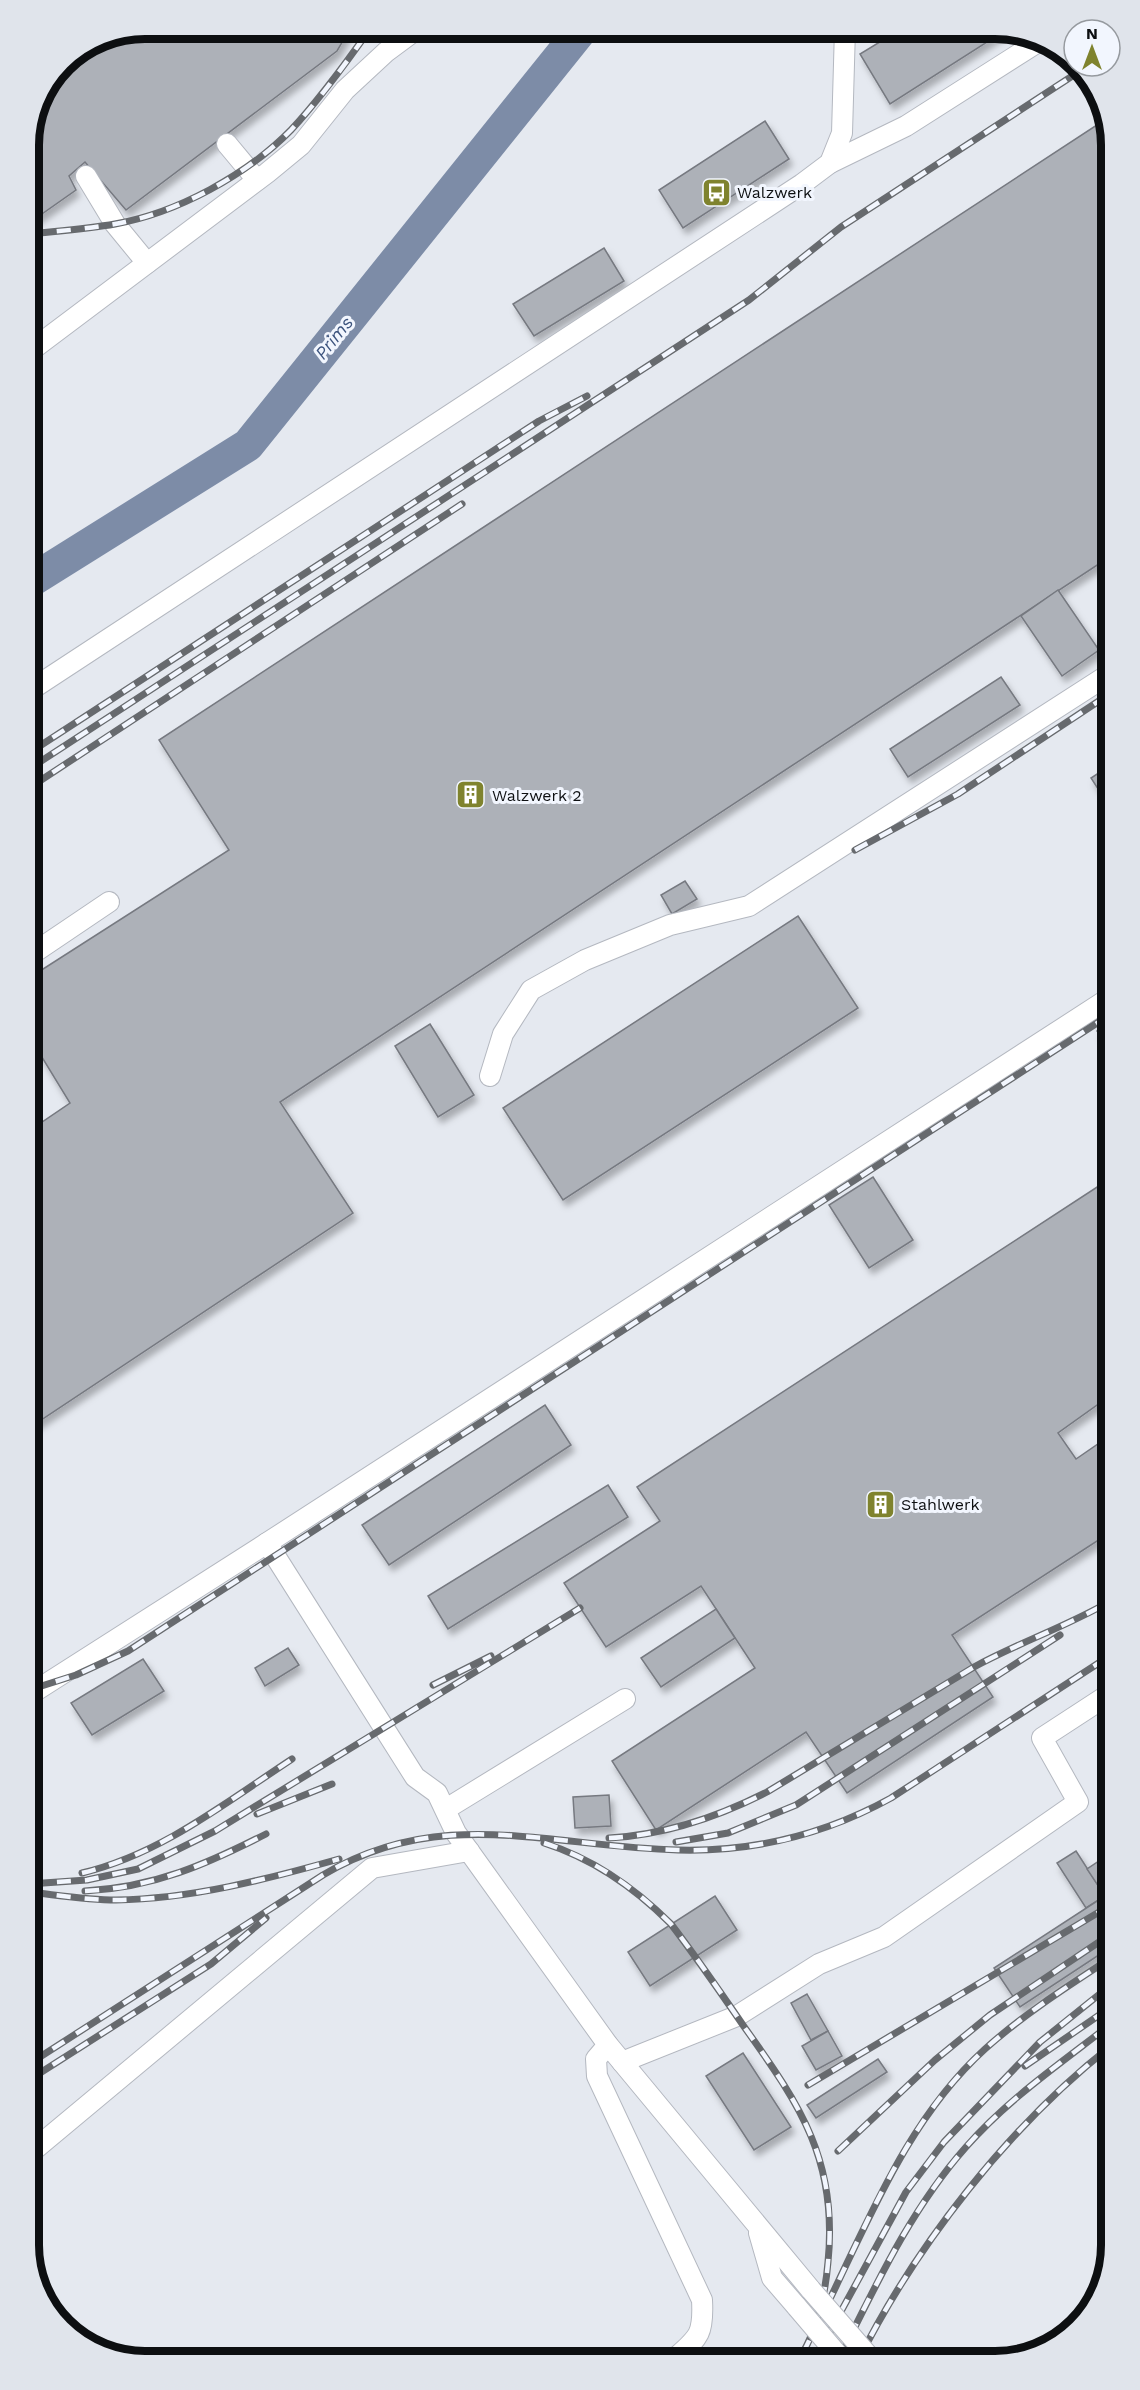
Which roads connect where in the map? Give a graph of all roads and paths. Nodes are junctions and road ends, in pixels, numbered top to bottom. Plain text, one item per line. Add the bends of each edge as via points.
1 (404, 39) edge
2 (845, 39) edge
3 (1032, 46) edge
4 (227, 144) dead end
5 (830, 163) junction
6 (86, 176) dead end
7 (257, 180) junction
8 (147, 263) junction
9 (39, 344) edge
10 (1101, 680) edge
11 (39, 684) edge
12 (109, 902) dead end
13 (39, 949) edge
14 (1101, 1005) edge
15 (490, 1076) dead end
16 (267, 1543) junction
17 (39, 1688) edge
18 (625, 1698) dead end
19 (1101, 1700) edge
20 (446, 1809) junction
21 (469, 1851) junction
22 (608, 2045) junction
23 (622, 2062) junction
24 (39, 2145) edge
25 (757, 2225) junction
26 (684, 2351) edge
27 (834, 2351) edge
28 (864, 2351) edge

1 - 7 lane via 345,90 301,145
2 - 5 lane via 842,134
3 - 5 lane via 906,126
4 - 7 lane
5 - 11 lane
6 - 8 lane via 115,224
7 - 8 lane
8 - 9 lane
10 - 15 lane via 749,906 670,925 585,960 531,990 503,1034
12 - 13 lane
14 - 16 lane
16 - 17 lane
16 - 20 lane via 415,1777 436,1792
18 - 20 lane
19 - 23 lane via 1042,1738 1078,1803 885,1937 819,1964 737,2016
20 - 21 lane
21 - 22 lane
21 - 24 lane via 372,1868
22 - 23 lane
22 - 26 lane via 596,2059 597,2076 702,2300 703,2325 695,2342
23 - 25 lane
25 - 27 lane, bridge via 772,2278
25 - 28 lane, bridge

